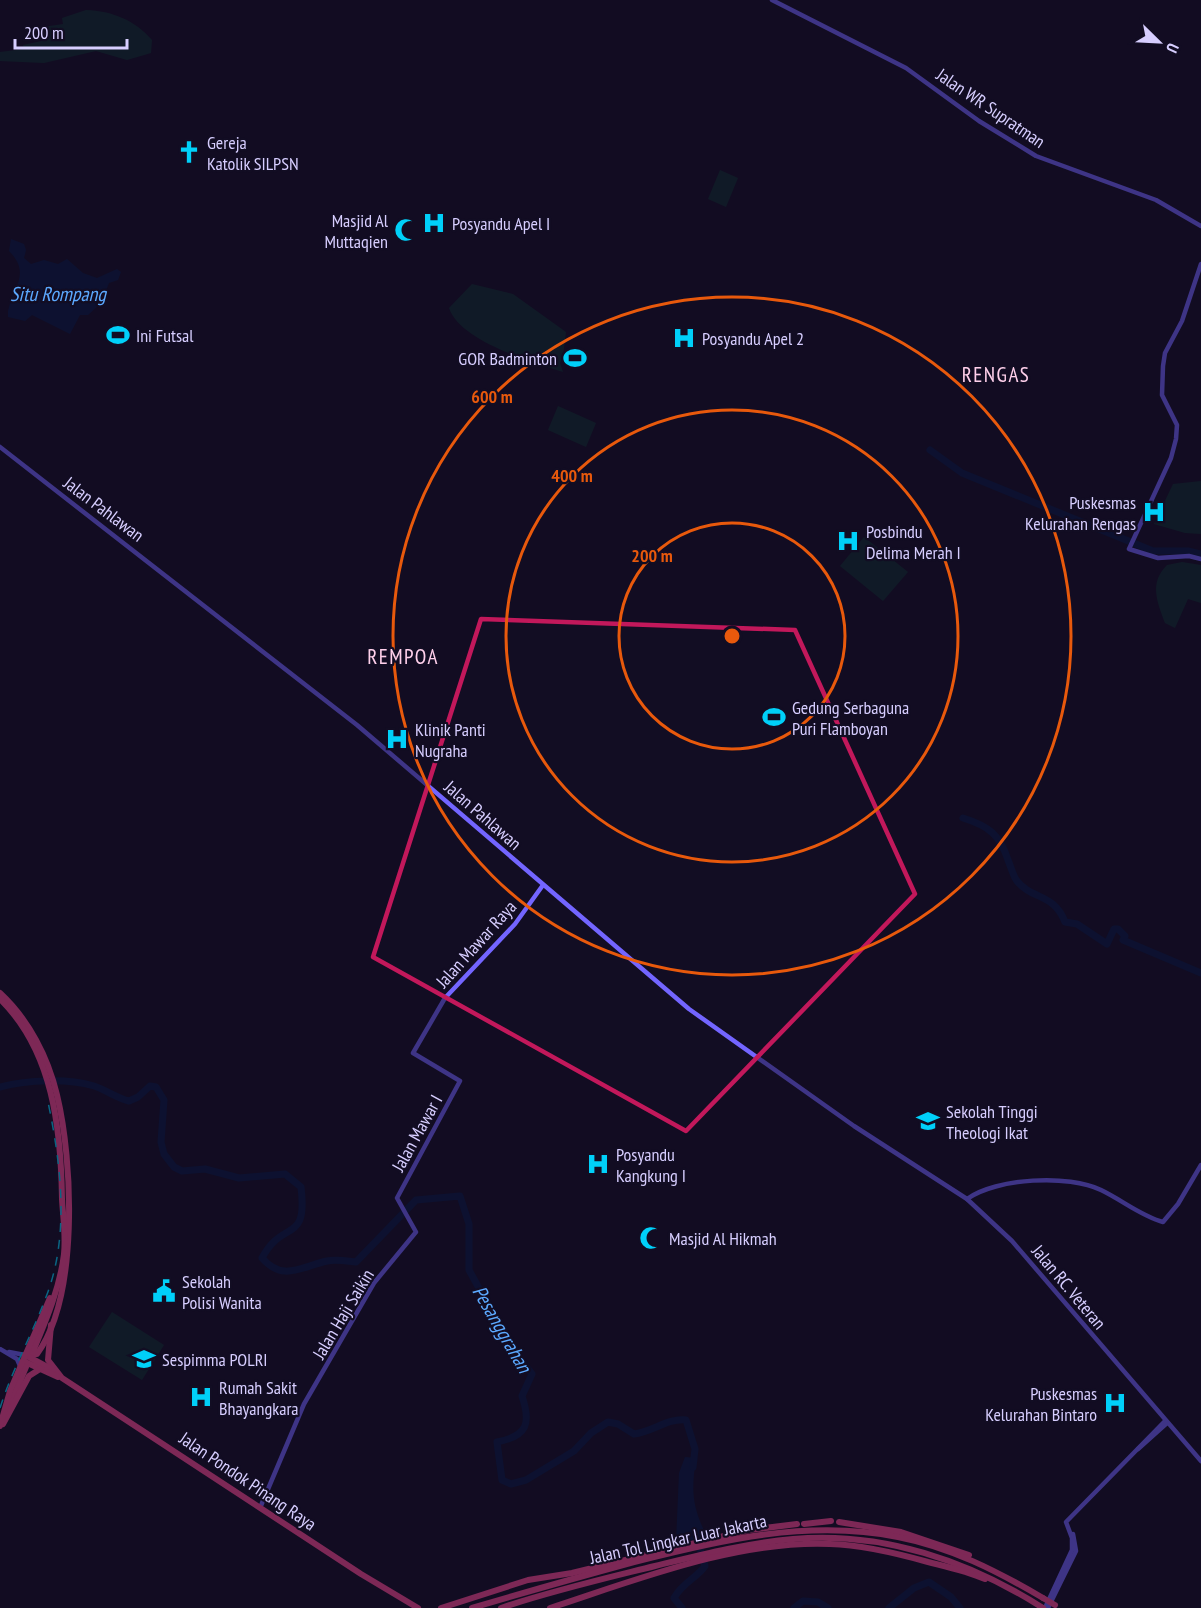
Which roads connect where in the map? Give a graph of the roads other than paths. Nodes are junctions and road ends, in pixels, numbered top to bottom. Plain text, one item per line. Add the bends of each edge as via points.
1 (772, 0) edge
2 (1201, 226) edge
3 (1201, 264) edge
4 (0, 447) edge
5 (1201, 559) edge
6 (543, 885) junction
7 (0, 993) edge
8 (0, 999) edge
9 (47, 1073) junction
10 (460, 1081) joint
11 (53, 1092) junction
12 (896, 1152) joint
13 (1201, 1165) edge
14 (397, 1198) joint
15 (967, 1199) junction
16 (51, 1325) junction
17 (32, 1348) junction
18 (0, 1349) edge
19 (24, 1363) junction
20 (40, 1369) junction
21 (54, 1371) junction
22 (62, 1378) junction
23 (1166, 1422) junction
24 (0, 1427) edge
25 (1201, 1461) edge
26 (260, 1508) junction
27 (831, 1521) dead end
28 (839, 1522) dead end
29 (712, 1541) junction
30 (740, 1547) junction
31 (668, 1551) junction
32 (746, 1552) junction
33 (716, 1555) junction
34 (672, 1565) junction
35 (987, 1567) junction
36 (1001, 1582) junction
37 (460, 1601) junction
38 (1048, 1607) edge
39 (418, 1608) edge
40 (441, 1608) edge
41 (456, 1608) edge
42 (472, 1608) edge
43 (501, 1608) edge
44 (550, 1608) edge

1 - 2 street, Jalan WR Supratman via 906,68 1036,156 1156,200
3 - 5 street via 1182,321 1165,353 1162,395 1177,423 1177,434 1130,547 1150,557
4 - 6 street, Jalan Pahlawan via 350,719
6 - 10 street, Jalan Mawar Raya via 515,924 445,998 413,1053
6 - 12 street, Jalan Pahlawan via 689,1009
7 - 9 highway via 24,1019
8 - 9 highway via 32,1042
9 - 11 highway
10 - 14 street, Jalan Mawar I
11 - 16 highway via 64,1140 70,1232 64,1278
11 - 17 highway via 61,1150 64,1240 54,1300
12 - 15 street, Jalan RC. Veteran
13 - 15 street via 1163,1222 1094,1187 1050,1180 982,1190
14 - 26 street, Jalan Haji Saikin via 415,1228 414,1235 374,1284 304,1404
15 - 23 street, Jalan RC. Veteran via 1012,1241
16 - 17 highway via 37,1354 31,1354
16 - 21 highway via 47,1350
17 - 19 highway
18 - 19 street
18 - 19 street
19 - 20 highway, Jalan Pondok Pinang Raya
19 - 21 highway, Jalan Pondok Pinang Raya
19 - 24 highway
20 - 22 highway, Jalan Pondok Pinang Raya
20 - 24 highway via 29,1376
21 - 22 highway, Jalan Pondok Pinang Raya
22 - 26 highway, Jalan Pondok Pinang Raya
23 - 25 street, Jalan RC. Veteran
23 - 38 street via 1067,1521 1073,1538 1072,1550
26 - 39 highway, Jalan Pondok Pinang Raya
27 - 29 highway via 768,1526
28 - 35 highway via 902,1532 966,1554
29 - 31 highway
29 - 35 highway, Jalan Tol Lingkar Luar Jakarta via 793,1531 858,1531 916,1541
30 - 32 highway
30 - 33 highway, Jalan Tol Lingkar Luar Jakarta
30 - 36 highway, Jalan Tol Lingkar Luar Jakarta via 814,1537 875,1542 935,1556
31 - 37 highway via 528,1580
31 - 42 highway, Jalan Tol Lingkar Luar Jakarta
32 - 33 highway
32 - 36 highway via 799,1545 868,1547
33 - 34 highway, Jalan Tol Lingkar Luar Jakarta
34 - 43 highway, Jalan Tol Lingkar Luar Jakarta
34 - 44 highway
35 - 38 highway, Jalan Tol Lingkar Luar Jakarta, bridge via 1043,1598
36 - 38 highway, Jalan Tol Lingkar Luar Jakarta
37 - 40 highway
37 - 41 highway

